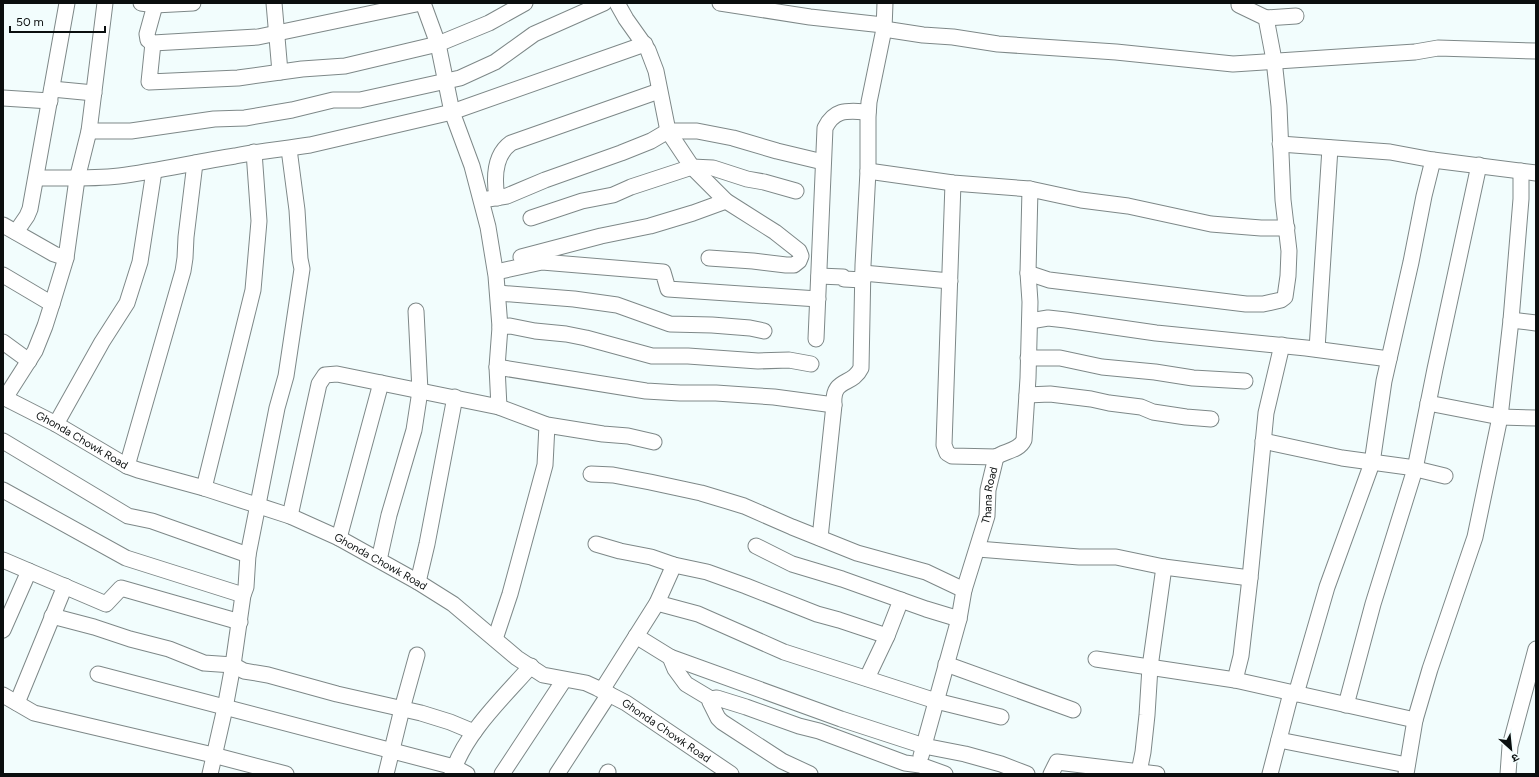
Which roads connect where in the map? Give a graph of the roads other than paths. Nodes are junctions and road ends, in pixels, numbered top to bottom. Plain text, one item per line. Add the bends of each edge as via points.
1 (67, 3) edge
2 (105, 3) edge
3 (193, 3) edge
4 (274, 3) edge
5 (422, 3) edge
6 (525, 3) edge
7 (604, 3) edge
8 (617, 3) edge
9 (720, 3) edge
10 (885, 3) edge
11 (1239, 3) edge
12 (148, 4) edge
13 (1296, 16) dead end
14 (1266, 18) junction
15 (884, 27) junction
16 (277, 33) junction
17 (153, 43) junction
18 (438, 44) junction
19 (645, 44) junction
20 (1536, 52) edge
21 (1274, 60) junction
22 (280, 72) junction
23 (446, 81) junction
24 (660, 90) junction
25 (94, 93) junction
26 (51, 95) junction
27 (3, 98) edge
28 (452, 112) junction
29 (868, 112) junction
30 (89, 131) junction
31 (668, 131) junction
32 (1280, 144) junction
33 (1330, 148) junction
34 (289, 149) junction
35 (254, 152) junction
36 (1433, 160) junction
37 (823, 162) junction
38 (195, 163) junction
39 (1479, 165) junction
40 (692, 167) junction
41 (154, 171) junction
42 (868, 171) junction
43 (1521, 171) junction
44 (1536, 173) edge
45 (37, 178) junction
46 (77, 179) junction
47 (954, 183) junction
48 (1030, 189) junction
49 (796, 191) dead end
50 (497, 198) junction
51 (482, 200) junction
52 (726, 201) junction
53 (531, 218) dead end
54 (3, 225) edge
55 (1287, 228) junction
56 (16, 232) junction
57 (66, 258) junction
58 (709, 258) dead end
59 (495, 270) junction
60 (1028, 272) junction
61 (3, 275) edge
62 (819, 276) junction
63 (863, 276) junction
64 (950, 281) junction
65 (498, 292) junction
66 (818, 299) junction
67 (52, 304) junction
68 (416, 311) dead end
69 (1511, 320) junction
70 (1030, 321) junction
71 (1536, 323) edge
72 (500, 327) junction
73 (764, 331) dead end
74 (816, 339) dead end
75 (3, 342) edge
76 (1282, 346) junction
77 (1318, 349) junction
78 (1028, 358) junction
79 (1389, 359) junction
80 (29, 361) junction
81 (811, 364) dead end
82 (497, 367) junction
83 (1245, 381) dead end
84 (381, 383) junction
85 (420, 391) junction
86 (1027, 395) junction
87 (4, 397) edge
88 (455, 398) junction
89 (1428, 403) junction
90 (834, 405) junction
91 (499, 407) junction
92 (1500, 417) junction
93 (1536, 418) edge
94 (1211, 419) dead end
95 (56, 424) junction
96 (547, 425) junction
97 (3, 441) edge
98 (1263, 441) junction
99 (654, 442) dead end
100 (996, 457) junction
101 (1372, 463) junction
102 (127, 466) junction
103 (1415, 469) junction
104 (591, 474) dead end
105 (1445, 476) dead end
106 (204, 488) junction
107 (3, 490) edge
108 (259, 506) junction
109 (290, 516) junction
110 (339, 538) junction
111 (820, 538) junction
112 (596, 544) dead end
113 (756, 546) dead end
114 (978, 549) junction
115 (248, 555) junction
116 (3, 560) edge
117 (379, 560) junction
118 (674, 564) junction
119 (1164, 567) junction
120 (29, 571) junction
121 (1250, 578) junction
122 (418, 582) junction
123 (65, 586) junction
124 (964, 590) junction
125 (243, 595) junction
126 (901, 600) junction
127 (657, 603) junction
128 (52, 616) junction
129 (959, 619) junction
130 (240, 622) junction
131 (3, 630) edge
132 (636, 636) junction
133 (887, 636) junction
134 (495, 639) junction
135 (1536, 650) edge
136 (417, 655) dead end
137 (670, 657) junction
138 (1096, 659) dead end
139 (946, 664) junction
140 (234, 665) junction
141 (531, 666) junction
142 (1150, 667) junction
143 (98, 674) dead end
144 (867, 678) junction
145 (564, 680) junction
146 (1234, 680) junction
147 (606, 692) junction
148 (1294, 694) junction
149 (3, 695) edge
150 (711, 699) junction
151 (936, 700) junction
152 (17, 703) junction
153 (1346, 705) junction
154 (225, 708) junction
155 (402, 709) junction
156 (1073, 710) dead end
157 (1001, 717) dead end
158 (1415, 720) junction
159 (474, 732) junction
160 (1279, 740) junction
161 (924, 746) junction
162 (391, 751) junction
163 (214, 755) junction
164 (1407, 769) edge
165 (920, 770) edge
166 (1100, 770) edge
167 (723, 771) edge
168 (458, 772) edge
169 (1139, 772) junction
170 (210, 774) edge
171 (286, 774) edge
172 (386, 774) edge
173 (502, 774) edge
174 (557, 774) edge
175 (810, 774) edge
176 (945, 774) edge
177 (1028, 774) edge
178 (1051, 774) edge
179 (1157, 774) edge
180 (1270, 774) edge
181 (1508, 774) edge

1 - 26 street
2 - 25 street
3 - 12 street
4 - 16 street
5 - 16 street
5 - 18 street
6 - 18 street via 489,23
7 - 23 street via 534,34 495,62 467,76
8 - 19 street
9 - 15 street
10 - 15 street
11 - 14 street
12 - 17 street via 147,34 148,40
13 - 14 street
14 - 21 street
15 - 21 street via 923,35 998,44 1116,52 1233,64
15 - 29 street
16 - 17 street via 258,37
16 - 22 street
17 - 22 street via 149,82 238,78
18 - 22 street via 345,66
18 - 23 street
19 - 24 street via 656,71
19 - 28 street
20 - 21 street via 1438,48 1415,52
21 - 32 street
23 - 28 street
23 - 30 street via 360,100 333,100 245,118 214,119 131,131
24 - 31 street
24 - 50 street via 511,143 501,154 495,175
25 - 26 street
25 - 30 street
26 - 27 street
26 - 45 street
28 - 34 street
28 - 51 street
29 - 37 street via 847,111 829,119 825,128
29 - 42 street
30 - 46 street
31 - 37 street via 697,131 733,138
31 - 40 street
31 - 50 street via 621,154
32 - 33 street
32 - 55 street
33 - 36 street via 1390,152
33 - 77 street
34 - 35 street
34 - 108 street via 302,269 286,376 277,408
35 - 38 street
35 - 106 street via 259,221 254,290
36 - 39 street
36 - 79 street
37 - 62 street
38 - 41 street
38 - 102 street via 183,271
39 - 43 street
39 - 89 street
40 - 49 street via 713,168
40 - 52 street
40 - 53 street via 614,195 582,201
41 - 46 street
41 - 95 street via 140,262 127,303
42 - 47 street
42 - 63 street
43 - 44 street
43 - 69 street
45 - 46 street
45 - 56 street via 30,209
46 - 57 street
47 - 48 street
47 - 64 street, Thana Road
48 - 55 street via 1211,224
48 - 60 street
50 - 51 street
51 - 59 street
52 - 58 street via 775,232 799,251 800,261 794,265 786,265
52 - 59 street via 679,217 523,256
54 - 56 street
55 - 60 street via 1288,264 1284,296 1281,300 1263,304 1049,280
56 - 57 street
57 - 67 street
59 - 65 street
59 - 66 street via 542,262 663,272 668,289
60 - 70 street
61 - 67 street
62 - 63 street via 843,276 844,279
62 - 66 street
63 - 64 street
63 - 90 street via 861,368 859,373 835,391
64 - 100 street, Thana Road via 944,445 947,453 952,456
65 - 72 street
65 - 73 street via 617,305 670,324 712,325
66 - 74 street
67 - 80 street via 43,332
68 - 85 street
69 - 71 street
69 - 92 street
70 - 76 street via 1048,318 1156,333
70 - 78 street
72 - 81 street via 510,326 566,334 652,356 789,360
72 - 82 street
75 - 80 street
76 - 77 street
76 - 98 street via 1266,413
77 - 79 street
78 - 83 street via 1060,358 1102,367 1193,378
78 - 86 street
79 - 101 street
80 - 87 street
82 - 90 street via 646,391 716,393
82 - 91 street
84 - 85 street
84 - 109 street via 330,374 321,378
84 - 110 street
85 - 88 street
85 - 117 street via 414,430 389,515
86 - 94 street via 1050,394 1091,399 1186,418
86 - 100 street via 1024,440 1016,448
87 - 95 street, Ghonda Chowk Road
88 - 91 street
88 - 122 street
89 - 92 street
89 - 103 street
90 - 111 street
91 - 96 street
92 - 93 street
92 - 158 street via 1475,537
95 - 102 street, Ghonda Chowk Road
96 - 99 street
96 - 134 street via 545,465
97 - 115 street via 128,516
98 - 101 street
98 - 121 street
100 - 114 street, Thana Road via 988,490 987,516
101 - 103 street
101 - 148 street via 1327,587
102 - 106 street, Ghonda Chowk Road
103 - 105 street
103 - 153 street via 1373,604
104 - 111 street via 613,474 701,493 744,506
106 - 108 street, Ghonda Chowk Road
107 - 125 street via 126,558
108 - 109 street, Ghonda Chowk Road
108 - 115 street
109 - 110 street, Ghonda Chowk Road
110 - 117 street, Ghonda Chowk Road
111 - 124 street via 857,553 926,572
112 - 118 street
113 - 126 street via 792,564
114 - 119 street via 1116,558
114 - 124 street, Thana Road
115 - 125 street
116 - 120 street
117 - 122 street, Ghonda Chowk Road
118 - 127 street
118 - 133 street via 707,572 817,614
119 - 121 street
119 - 142 street
120 - 123 street
120 - 131 street
121 - 146 street via 1241,656
122 - 134 street, Ghonda Chowk Road via 453,604
123 - 128 street
123 - 130 street via 106,604 121,588
124 - 129 street, Thana Road
125 - 130 street
126 - 129 street
126 - 133 street
127 - 132 street
127 - 144 street via 698,614 784,652
128 - 140 street via 169,649 204,663
128 - 152 street
129 - 139 street, Thana Road
130 - 140 street
132 - 137 street
132 - 147 street
133 - 144 street
134 - 141 street, Ghonda Chowk Road
135 - 181 street via 1510,746
136 - 155 street
137 - 150 street via 686,684
137 - 161 street
138 - 142 street
139 - 151 street, Thana Road
139 - 156 street
140 - 154 street
140 - 155 street via 244,671
141 - 145 street, Ghonda Chowk Road via 544,675
141 - 159 street
142 - 146 street
142 - 169 street via 1147,715
143 - 154 street
144 - 151 street
145 - 147 street, Ghonda Chowk Road via 586,683
145 - 173 street
146 - 148 street
147 - 167 street, Ghonda Chowk Road via 626,703
147 - 174 street
148 - 153 street
148 - 160 street
149 - 152 street
150 - 165 street via 717,698 738,704 819,731
150 - 175 street via 711,706 722,722 782,760
151 - 157 street
151 - 161 street, Thana Road
152 - 163 street via 34,713
153 - 158 street
154 - 162 street
154 - 163 street
155 - 159 street via 450,722
155 - 162 street
158 - 164 street
159 - 168 street
160 - 164 street
160 - 180 street
161 - 165 street, Thana Road
161 - 177 street via 965,754
162 - 168 street
162 - 172 street
163 - 170 street
163 - 171 street
165 - 176 street
166 - 169 street
166 - 178 street via 1057,762
169 - 179 street

